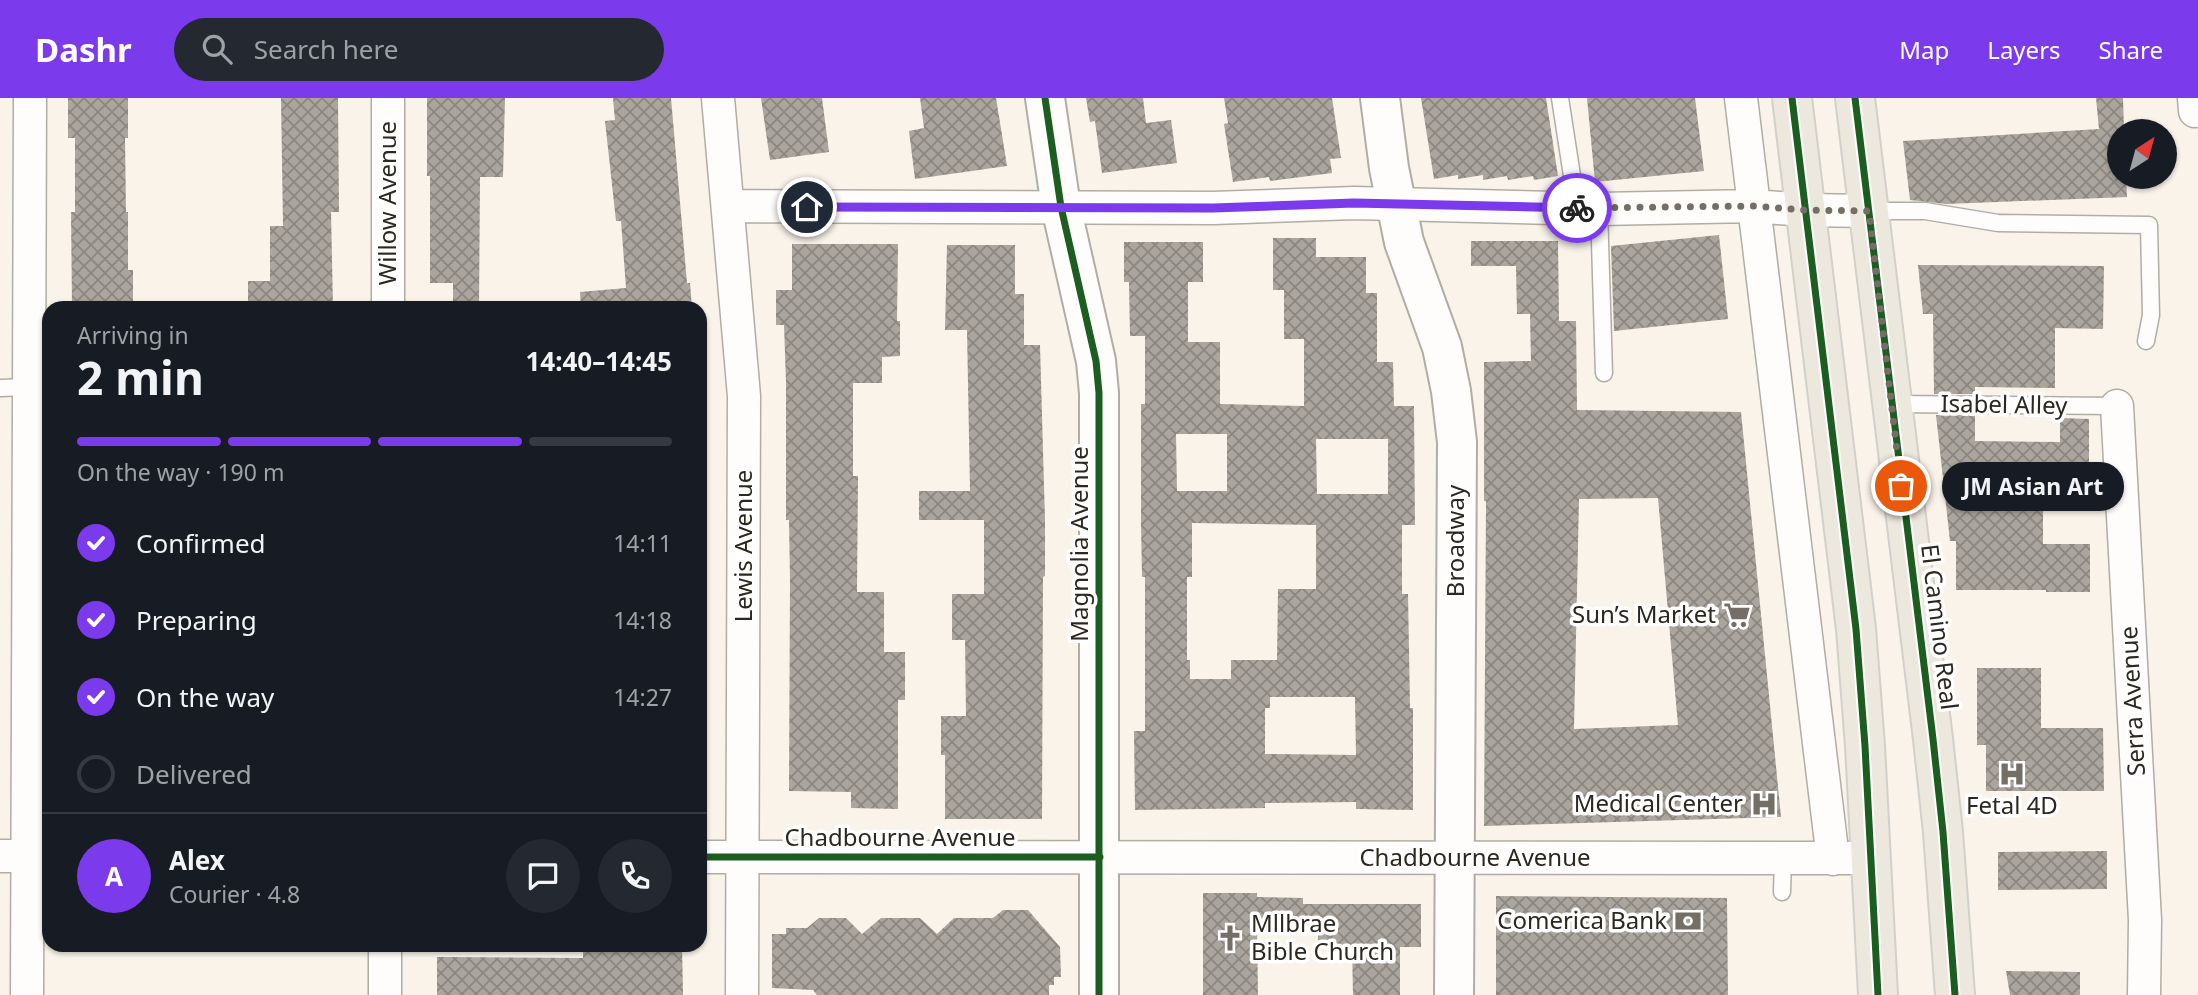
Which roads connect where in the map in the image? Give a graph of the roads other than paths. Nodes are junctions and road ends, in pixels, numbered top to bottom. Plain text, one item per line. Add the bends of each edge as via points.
1 (30, 98) edge
2 (388, 98) edge
3 (718, 98) edge
4 (1045, 98) edge
5 (1380, 98) edge
6 (1560, 98) edge
7 (1741, 98) edge
8 (1792, 98) edge
9 (1855, 98) edge
10 (1396, 204) junction
11 (728, 206) junction
12 (1754, 206) junction
13 (1061, 207) junction
14 (1588, 208) junction
15 (1804, 210) junction
16 (1869, 211) junction
17 (387, 301) edge
18 (2146, 341) dead end
19 (1604, 373) dead end
20 (15, 388) edge
21 (1891, 404) junction
22 (2117, 406) joint
23 (26, 856) edge
24 (707, 857) edge
25 (743, 857) junction
26 (1100, 858) junction
27 (1455, 858) junction
28 (1783, 858) junction
29 (1872, 858) junction
30 (1833, 859) junction
31 (1782, 892) dead end
32 (385, 952) edge
33 (27, 995) edge
34 (385, 995) edge
35 (743, 995) edge
36 (1099, 995) edge
37 (1454, 995) edge
38 (1878, 995) edge
39 (1955, 995) edge
40 (2144, 995) edge

1 - 20 street
2 - 17 street, Willow Avenue
3 - 11 street, Lewis Avenue
4 - 13 street, Magnolia Avenue
5 - 10 street, Broadway
6 - 14 lane
7 - 12 street
8 - 15 main road
9 - 16 main road, El Camino Real
10 - 13 street
10 - 14 street
10 - 27 street, Broadway via 1404,242 1442,347 1457,443
11 - 13 street
11 - 25 street, Lewis Avenue via 744,396
12 - 14 street
12 - 15 street
12 - 30 street
13 - 26 street, Magnolia Avenue via 1099,393
14 - 19 lane
15 - 16 street
15 - 29 main road via 1856,629
16 - 18 lane via 1925,211 1998,223 2149,225 2151,315
16 - 21 main road, El Camino Real
20 - 23 street
21 - 22 lane, Isabel Alley
21 - 39 main road, El Camino Real via 1935,753
22 - 40 street, Serra Avenue via 2144,907
23 - 33 street
24 - 25 street, Chadbourne Avenue
25 - 26 street, Chadbourne Avenue
25 - 35 street, Lewis Avenue
26 - 27 street, Chadbourne Avenue
26 - 36 street, Magnolia Avenue
27 - 28 street, Chadbourne Avenue
27 - 37 street, Broadway
28 - 30 street, Chadbourne Avenue
28 - 31 lane
29 - 30 street, Chadbourne Avenue
29 - 38 main road
32 - 34 street

